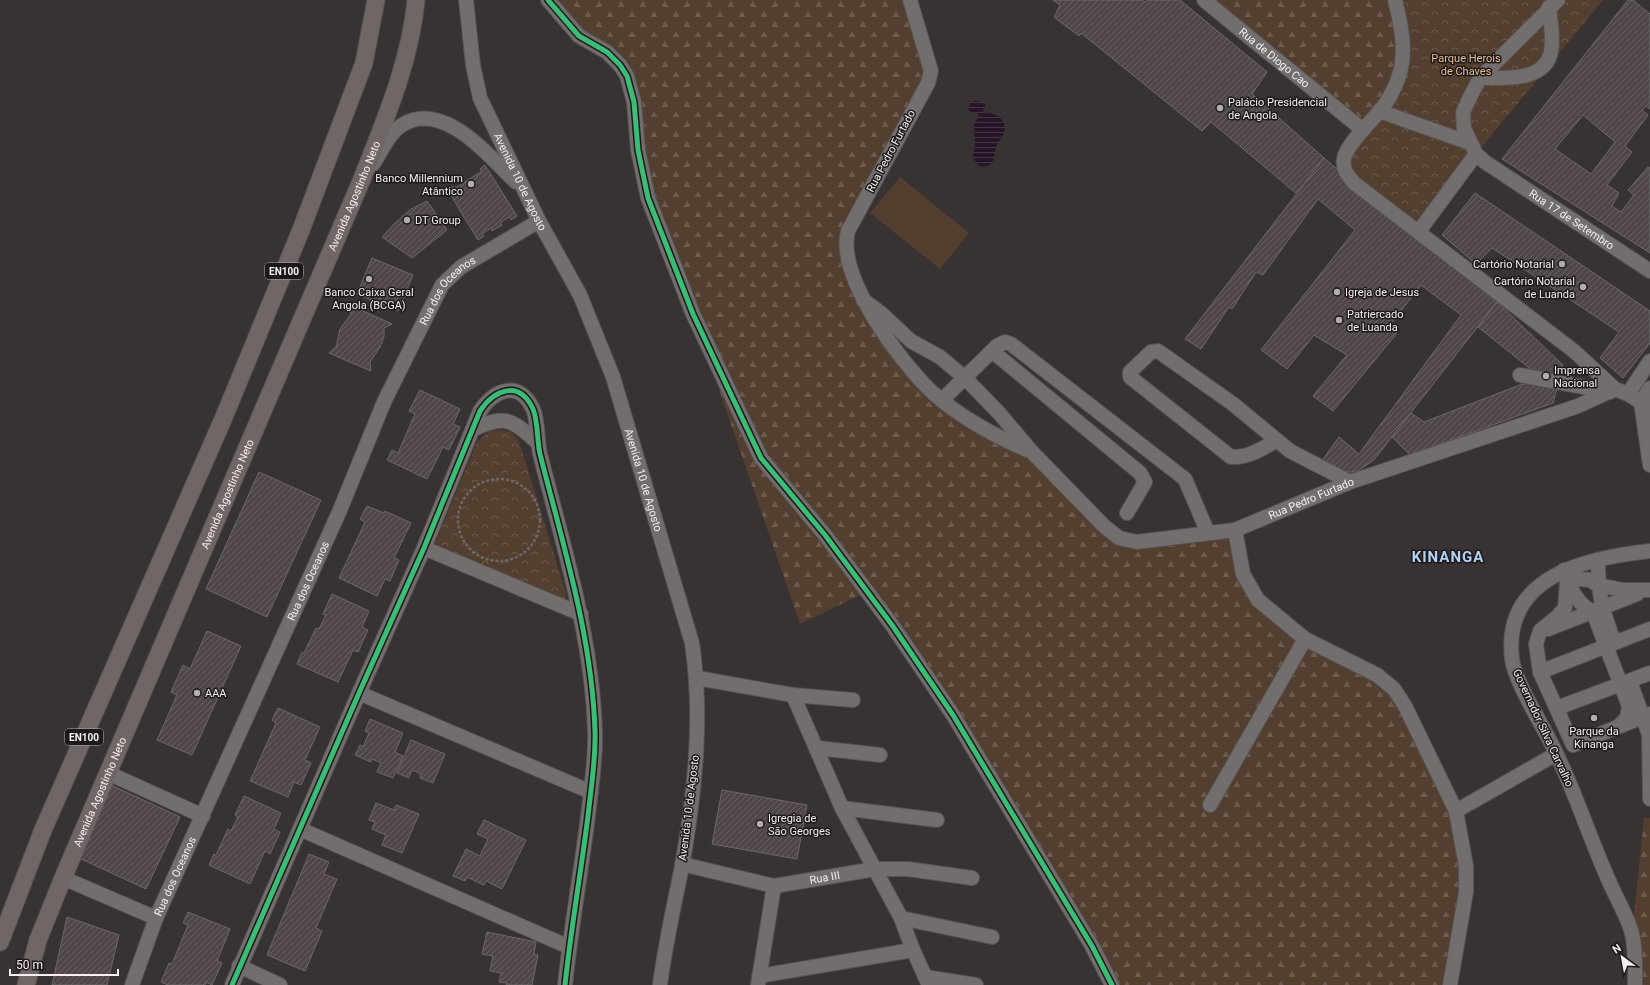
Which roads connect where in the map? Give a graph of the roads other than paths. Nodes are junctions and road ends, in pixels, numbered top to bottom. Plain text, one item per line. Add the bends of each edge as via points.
1 (376, 0) edge
2 (416, 0) edge
3 (466, 0) edge
4 (548, 0) edge
5 (910, 0) edge
6 (1204, 0) edge
7 (1395, 0) edge
8 (1553, 4) edge
9 (1480, 78) junction
10 (1379, 111) junction
11 (1363, 130) junction
12 (1473, 148) junction
13 (362, 179) junction
14 (522, 188) junction
15 (539, 221) junction
16 (1419, 231) junction
17 (1650, 272) edge
18 (863, 300) junction
19 (927, 350) junction
20 (992, 351) junction
21 (1648, 370) edge
22 (914, 372) junction
23 (1520, 375) dead end
24 (965, 378) junction
25 (1650, 388) edge
26 (1617, 392) junction
27 (942, 400) junction
28 (1645, 405) edge
29 (474, 429) junction
30 (1277, 440) junction
31 (537, 442) junction
32 (1031, 451) junction
33 (1650, 461) edge
34 (1350, 482) junction
35 (1127, 513) dead end
36 (1235, 530) junction
37 (1208, 533) junction
38 (424, 548) junction
39 (1650, 551) edge
40 (1598, 560) junction
41 (1565, 576) junction
42 (1598, 585) junction
43 (1650, 590) edge
44 (1597, 610) junction
45 (581, 614) junction
46 (1650, 629) edge
47 (1540, 632) junction
48 (1306, 639) junction
49 (1610, 644) junction
50 (1540, 672) junction
51 (1650, 673) edge
52 (697, 678) junction
53 (1625, 682) junction
54 (359, 693) junction
55 (794, 695) junction
56 (853, 700) dead end
57 (1557, 708) junction
58 (1647, 715) edge
59 (1618, 727) junction
60 (818, 748) junction
61 (1556, 754) junction
62 (880, 755) dead end
63 (108, 773) junction
64 (591, 792) junction
65 (1650, 799) edge
66 (1210, 805) dead end
67 (842, 808) junction
68 (1456, 811) junction
69 (203, 816) junction
70 (937, 820) dead end
71 (300, 828) junction
72 (682, 864) junction
73 (875, 869) junction
74 (63, 878) junction
75 (972, 878) dead end
76 (774, 886) junction
77 (156, 918) junction
78 (901, 918) junction
79 (992, 937) dead end
80 (0, 942) edge
81 (569, 947) junction
82 (913, 950) junction
83 (239, 966) junction
84 (758, 980) edge
85 (927, 981) edge
86 (26, 985) edge
87 (132, 985) edge
88 (232, 985) edge
89 (280, 985) edge
90 (565, 985) edge
91 (660, 985) edge
92 (976, 985) edge
93 (1112, 985) edge
94 (1450, 985) edge
95 (1635, 985) edge

1 - 80 main road, EN100 via 364,63 301,230 224,417 43,830
2 - 13 main road, Avenida Agostinho Neto / EN100 via 405,64
3 - 14 street, Avenida 10 de Agosto via 473,65 480,98
4 - 93 street via 579,36 607,52 627,76 634,102 638,150 648,198 693,314 761,458 824,535 892,625 949,708 1088,939
5 - 18 street, Rua Pedro Furtado via 931,71 928,83 848,231 847,252
6 - 11 street, Rua de Diogo Cao
7 - 10 street via 1402,33 1403,57 1399,76
8 - 9 street
8 - 9 street via 1551,50 1546,64 1521,76
9 - 12 street via 1463,112 1464,128
10 - 11 street
10 - 12 street
11 - 16 street via 1346,152 1343,164 1346,172 1354,183
12 - 16 street
12 - 17 street, Rua 17 de Setembro via 1493,168
13 - 14 street via 402,125 417,119 437,119 461,131
13 - 63 main road, Avenida Agostinho Neto / EN100
14 - 15 street, Avenida 10 de Agosto
15 - 52 street, Avenida 10 de Agosto via 580,295 613,377 684,611
15 - 69 street, Rua dos Oceanos via 461,267 442,285 384,402 340,510
16 - 26 street via 1574,351
18 - 19 street, Rua Pedro Furtado via 911,341
18 - 22 street, Rua Pedro Furtado
19 - 22 street
19 - 24 street, Rua Pedro Furtado
20 - 24 street
20 - 35 street via 1140,473 1145,482
20 - 37 street via 1005,342 1011,344 1185,480
21 - 26 street
22 - 27 street, Rua Pedro Furtado
23 - 26 street
24 - 27 street
24 - 32 street, Rua Pedro Furtado
25 - 28 street
26 - 28 street
26 - 34 street, Rua Pedro Furtado
27 - 32 street, Rua Pedro Furtado via 990,431
28 - 33 street
29 - 31 street via 490,421 510,422
29 - 31 street via 480,411 488,400 504,391 513,390 523,396 533,409
29 - 38 street
30 - 30 street via 1253,454 1239,458 1231,457 1130,377 1130,372 1151,352 1158,351 1233,404
30 - 34 street via 1296,455
31 - 45 street
32 - 37 street, Rua Pedro Furtado via 1104,526 1119,538 1137,542
34 - 36 street, Rua Pedro Furtado
36 - 37 street, Rua Pedro Furtado
36 - 48 street via 1243,574 1258,600
38 - 45 street
38 - 54 street
39 - 40 street, Governador Silva Carvalho
40 - 41 street, Governador Silva Carvalho via 1580,564
40 - 42 street
41 - 42 street via 1590,580
41 - 44 street via 1577,600 1584,607
41 - 47 street via 1564,608
41 - 61 street, Governador Silva Carvalho via 1554,574 1530,596 1518,612 1512,638 1512,660
42 - 43 street via 1623,590
42 - 44 street
43 - 44 street
44 - 47 street
44 - 49 street
45 - 64 street via 595,732
46 - 49 street
47 - 50 street via 1536,644
48 - 66 street
48 - 68 street via 1377,675 1394,689 1405,706
49 - 50 street
49 - 53 street
50 - 57 street
51 - 53 street
52 - 55 street
52 - 72 street, Avenida 10 de Agosto via 694,774
53 - 57 street
53 - 58 street
53 - 59 street via 1629,706 1627,718
54 - 64 street
54 - 71 street
55 - 56 street
55 - 60 street
57 - 59 street via 1573,745
58 - 59 street
58 - 65 street
60 - 62 street
60 - 67 street
61 - 68 street
61 - 95 street, Governador Silva Carvalho via 1632,933
63 - 69 street
63 - 74 main road, Avenida Agostinho Neto / EN100
64 - 81 street
67 - 70 street
67 - 73 street
68 - 94 street via 1466,866 1466,892
69 - 77 street, Rua dos Oceanos
71 - 81 street
71 - 83 street
72 - 76 street, Rua III
72 - 91 street, Avenida 10 de Agosto
73 - 75 street, Rua III via 908,869
73 - 76 street, Rua III
73 - 78 street
74 - 77 street
74 - 86 main road, Avenida Agostinho Neto / EN100 via 38,940
76 - 84 street
77 - 87 street, Rua dos Oceanos
78 - 79 street
78 - 82 street
81 - 90 street
82 - 84 street
82 - 85 street
83 - 88 street
83 - 89 street
85 - 92 street

